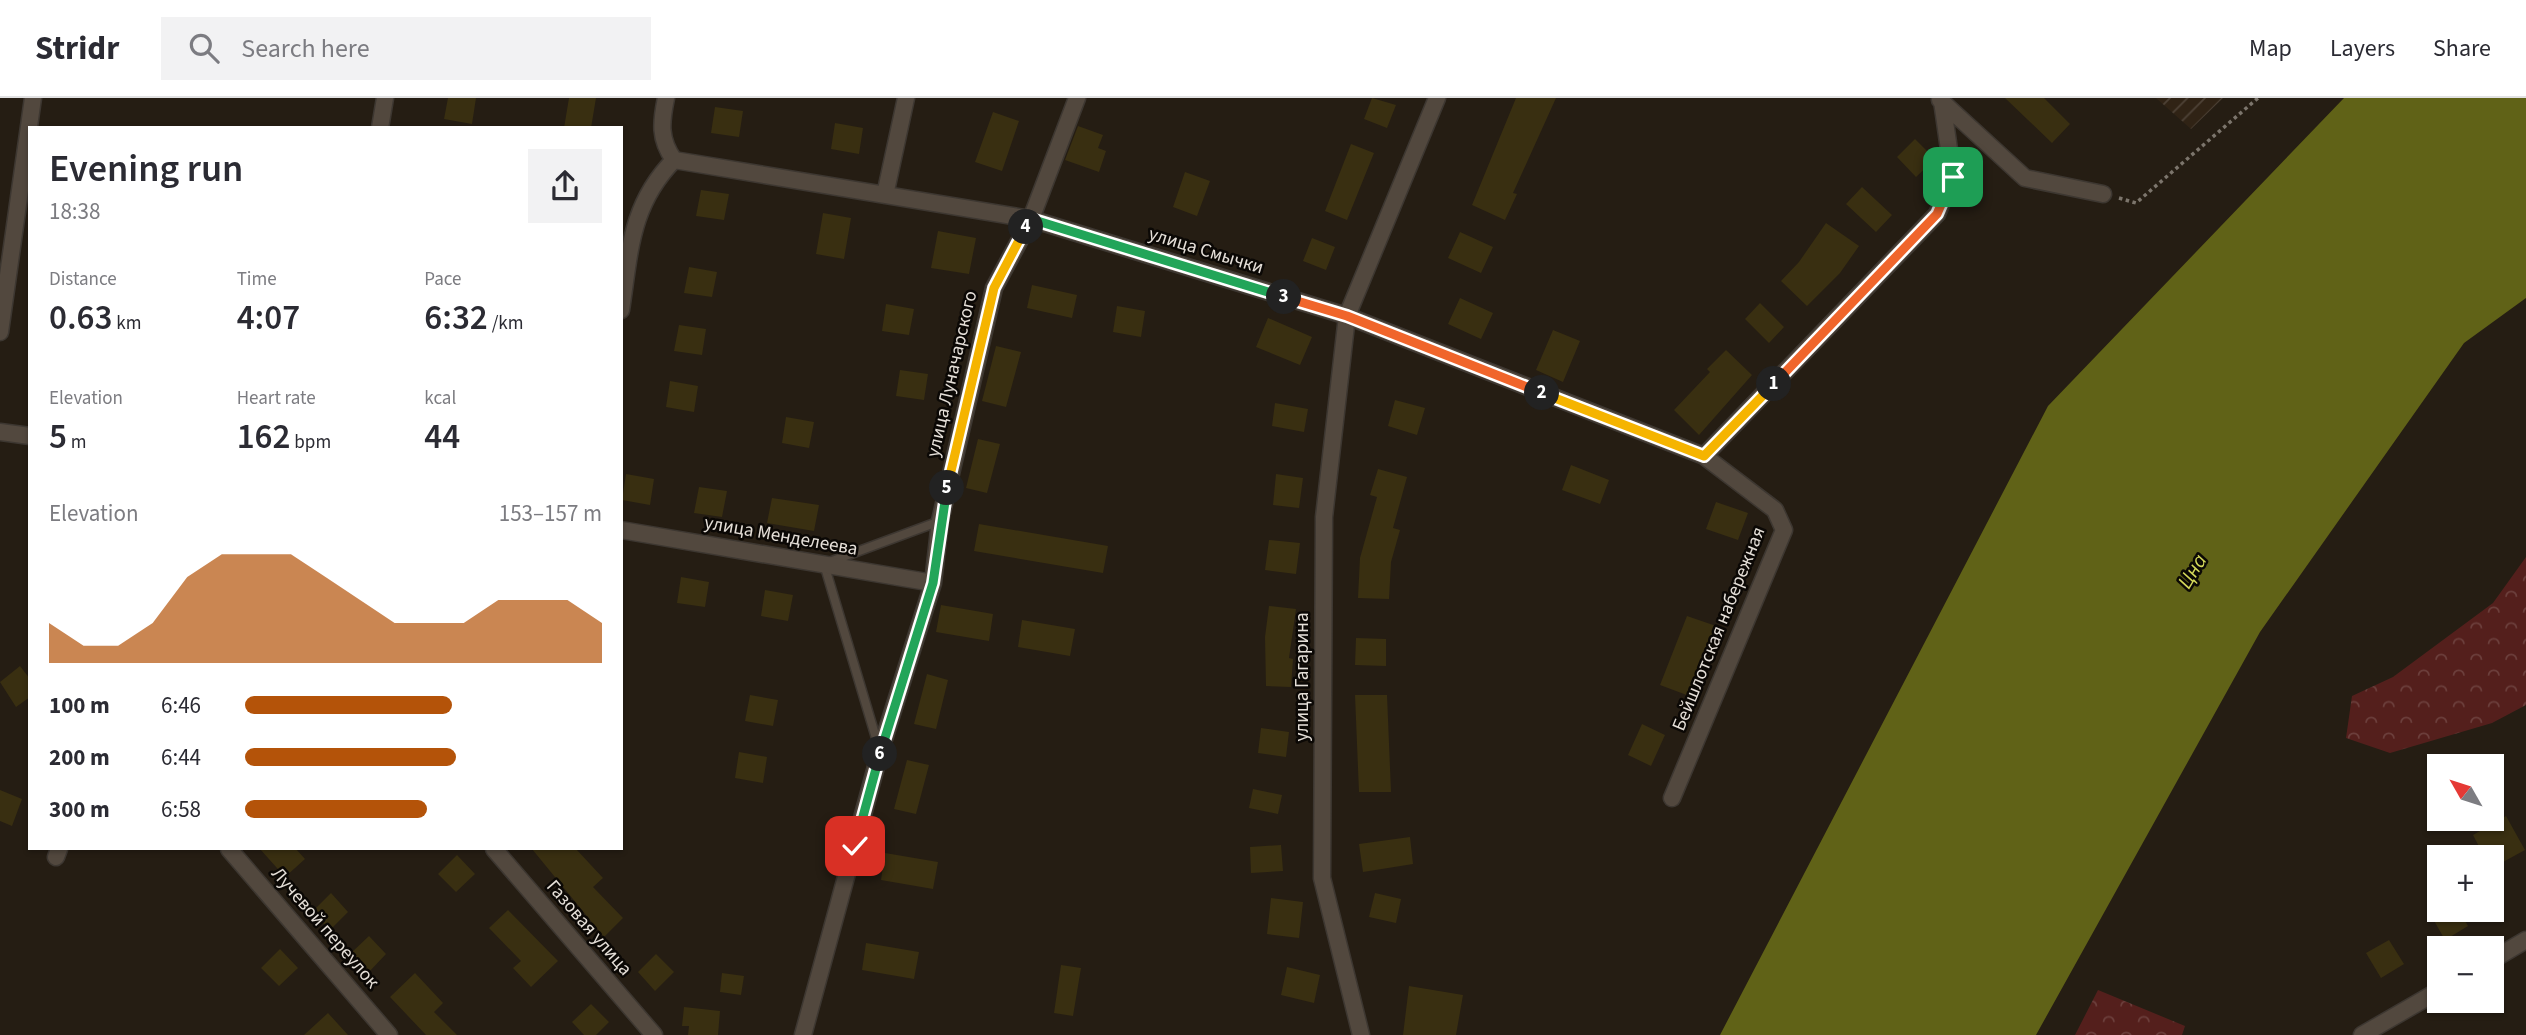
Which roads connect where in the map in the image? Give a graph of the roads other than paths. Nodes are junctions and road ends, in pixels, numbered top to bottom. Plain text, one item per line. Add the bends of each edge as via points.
1 (33, 98) edge
2 (385, 98) edge
3 (666, 98) edge
4 (906, 98) edge
5 (1077, 98) edge
6 (1437, 98) edge
7 (1940, 100) edge
8 (29, 126) edge
9 (380, 126) edge
10 (28, 133) edge
11 (674, 160) junction
12 (2103, 194) road end
13 (886, 195) junction
14 (1031, 219) junction
15 (623, 297) edge
16 (1347, 316) junction
17 (0, 332) edge
18 (0, 432) edge
19 (28, 436) edge
20 (1704, 456) junction
21 (940, 521) junction
22 (623, 530) edge
23 (824, 564) junction
24 (933, 583) junction
25 (880, 752) junction
26 (1672, 798) dead end
27 (230, 850) edge
28 (495, 850) edge
29 (2526, 940) edge
30 (2504, 953) edge
31 (2427, 998) edge
32 (389, 1035) edge
33 (654, 1035) edge
34 (803, 1035) edge
35 (1361, 1035) edge
36 (2362, 1035) edge

1 - 8 street
2 - 9 street
3 - 11 street via 661,126 665,147
4 - 13 street
5 - 14 street, улица Луначарского
6 - 16 street, улица Гагарина
7 - 12 street via 2025,178
7 - 20 street via 1953,177 1937,214
10 - 17 street
11 - 13 street, улица Смычки
11 - 15 street via 659,175 635,220
13 - 14 street, улица Смычки
14 - 16 street, улица Смычки
14 - 21 street, улица Луначарского via 994,288
16 - 20 street, улица Смычки
16 - 35 street, улица Гагарина via 1325,517 1322,878
18 - 19 street
20 - 26 street, Бейшлотская набережная via 1775,510 1784,530
21 - 23 lane
21 - 24 street, улица Луначарского
22 - 23 street, улица Менделеева
23 - 24 street, улица Менделеева
23 - 25 lane
24 - 25 street, улица Луначарского
25 - 34 street, улица Луначарского
27 - 32 street, Лучевой переулок
28 - 33 street, Газовая улица
29 - 30 street
31 - 36 street

